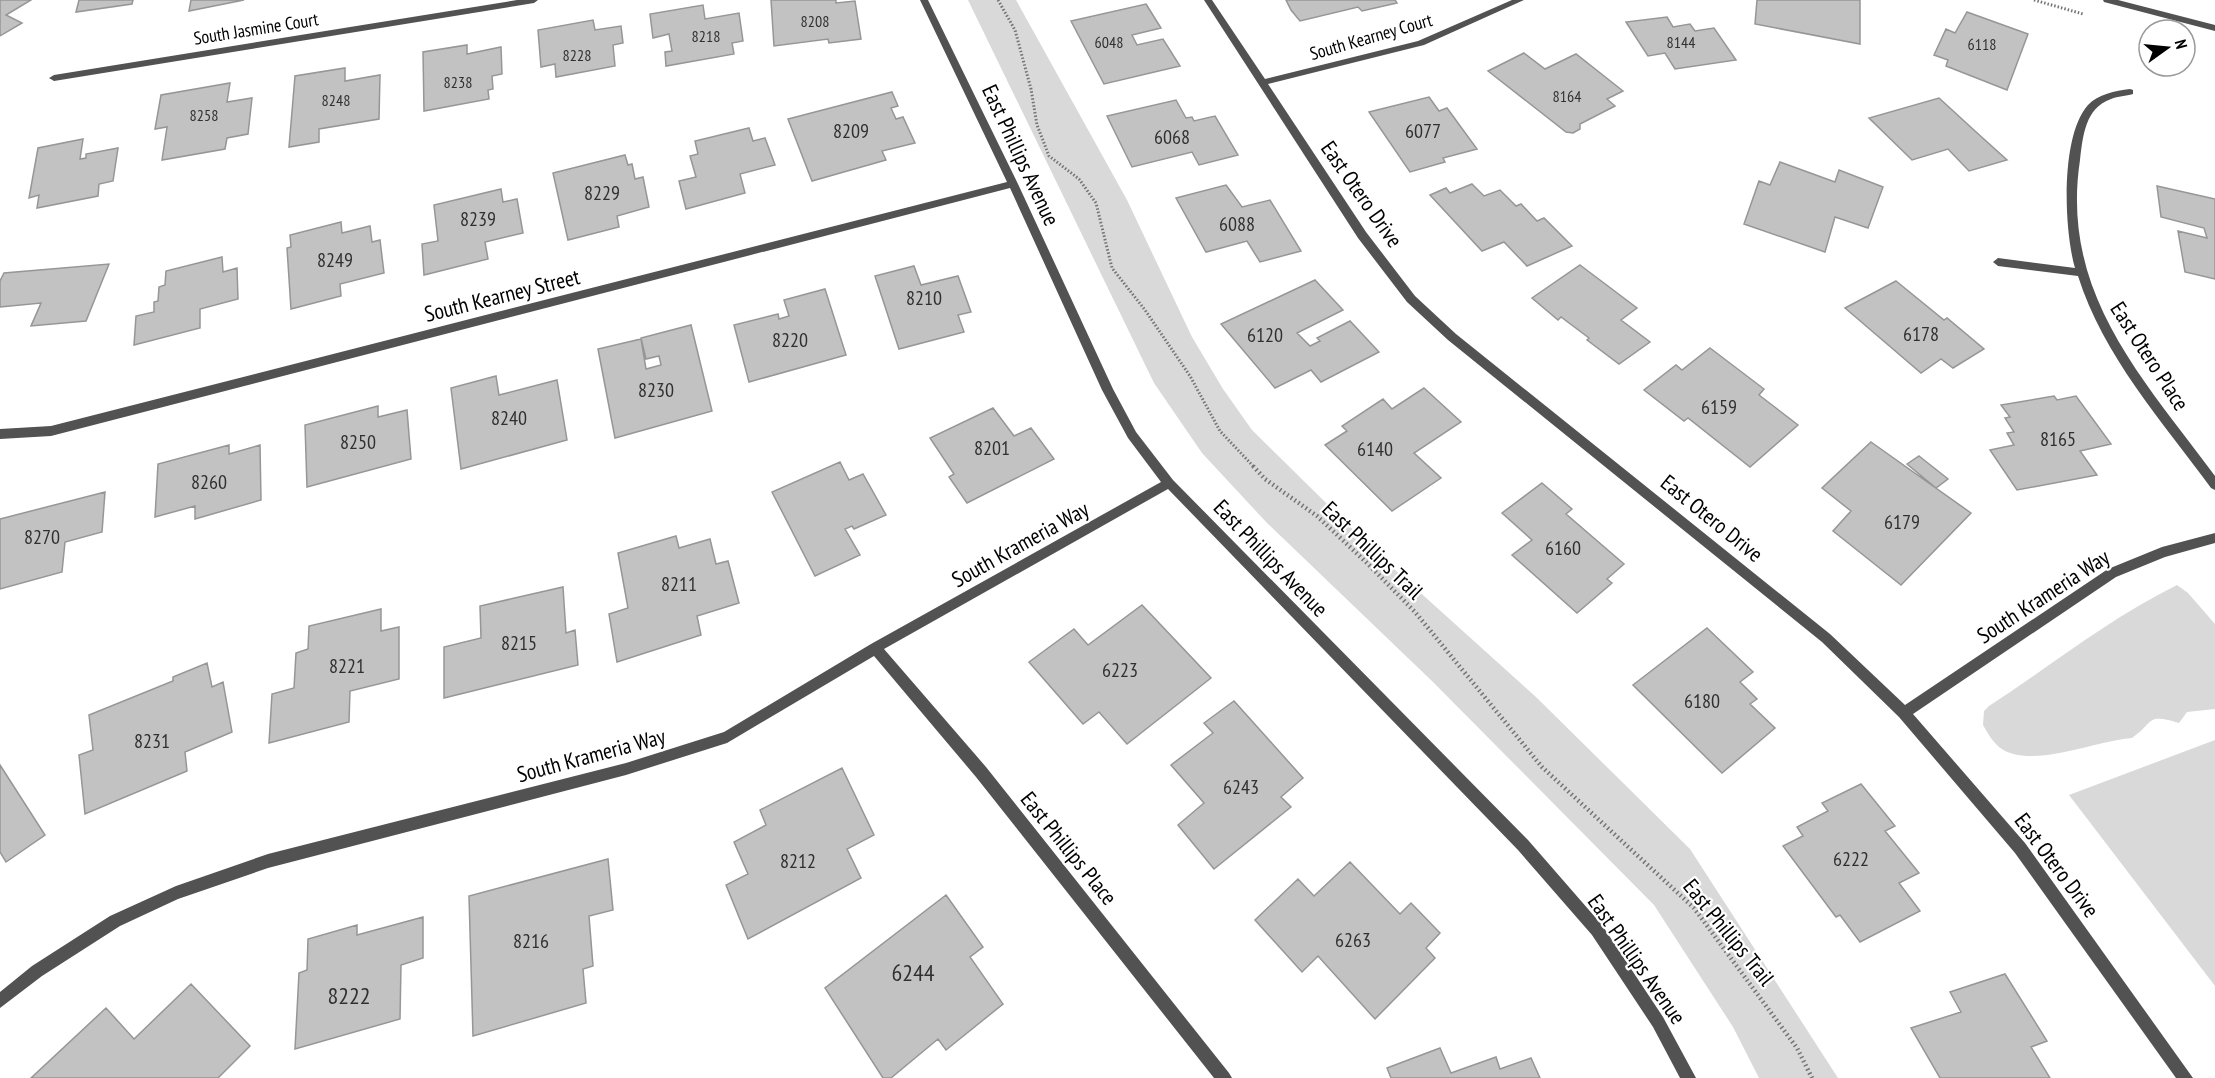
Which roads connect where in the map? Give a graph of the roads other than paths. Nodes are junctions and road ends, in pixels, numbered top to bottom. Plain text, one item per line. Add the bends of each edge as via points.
1 (534, 0) edge
2 (924, 0) edge
3 (1208, 0) edge
4 (1520, 0) edge
5 (2107, 0) edge
6 (2215, 28) edge
7 (54, 78) dead end
8 (1261, 83) junction
9 (2130, 92) dead end
10 (1013, 184) junction
11 (1998, 262) dead end
12 (2082, 273) junction
13 (0, 434) edge
14 (1169, 483) junction
15 (2215, 485) edge
16 (2215, 537) edge
17 (875, 648) junction
18 (1904, 713) junction
19 (0, 1001) edge
20 (1224, 1078) edge
21 (1688, 1078) edge
22 (2185, 1078) edge

1 - 7 street, South Jasmine Court
2 - 10 street, East Phillips Avenue
3 - 8 street, East Otero Drive
4 - 8 street, South Kearney Court via 1421,44
5 - 6 street
8 - 18 street, East Otero Drive via 1362,235 1412,299 1452,337 1826,638
9 - 12 street, East Otero Place via 2102,98 2089,108 2079,127 2072,221
10 - 13 street, South Kearney Street via 51,431
10 - 14 street, East Phillips Avenue via 1108,390 1132,435
11 - 12 street
12 - 15 street, East Otero Place via 2092,302 2114,340
14 - 17 street, South Krameria Way
14 - 21 street, East Phillips Avenue via 1523,845 1597,930 1658,1022
16 - 18 street, South Krameria Way via 2160,553 2112,573
17 - 19 street, South Krameria Way via 728,737 626,769 268,861 176,893 116,921 37,971
17 - 20 street, East Phillips Place via 981,772
18 - 22 street, East Otero Drive via 2020,848

